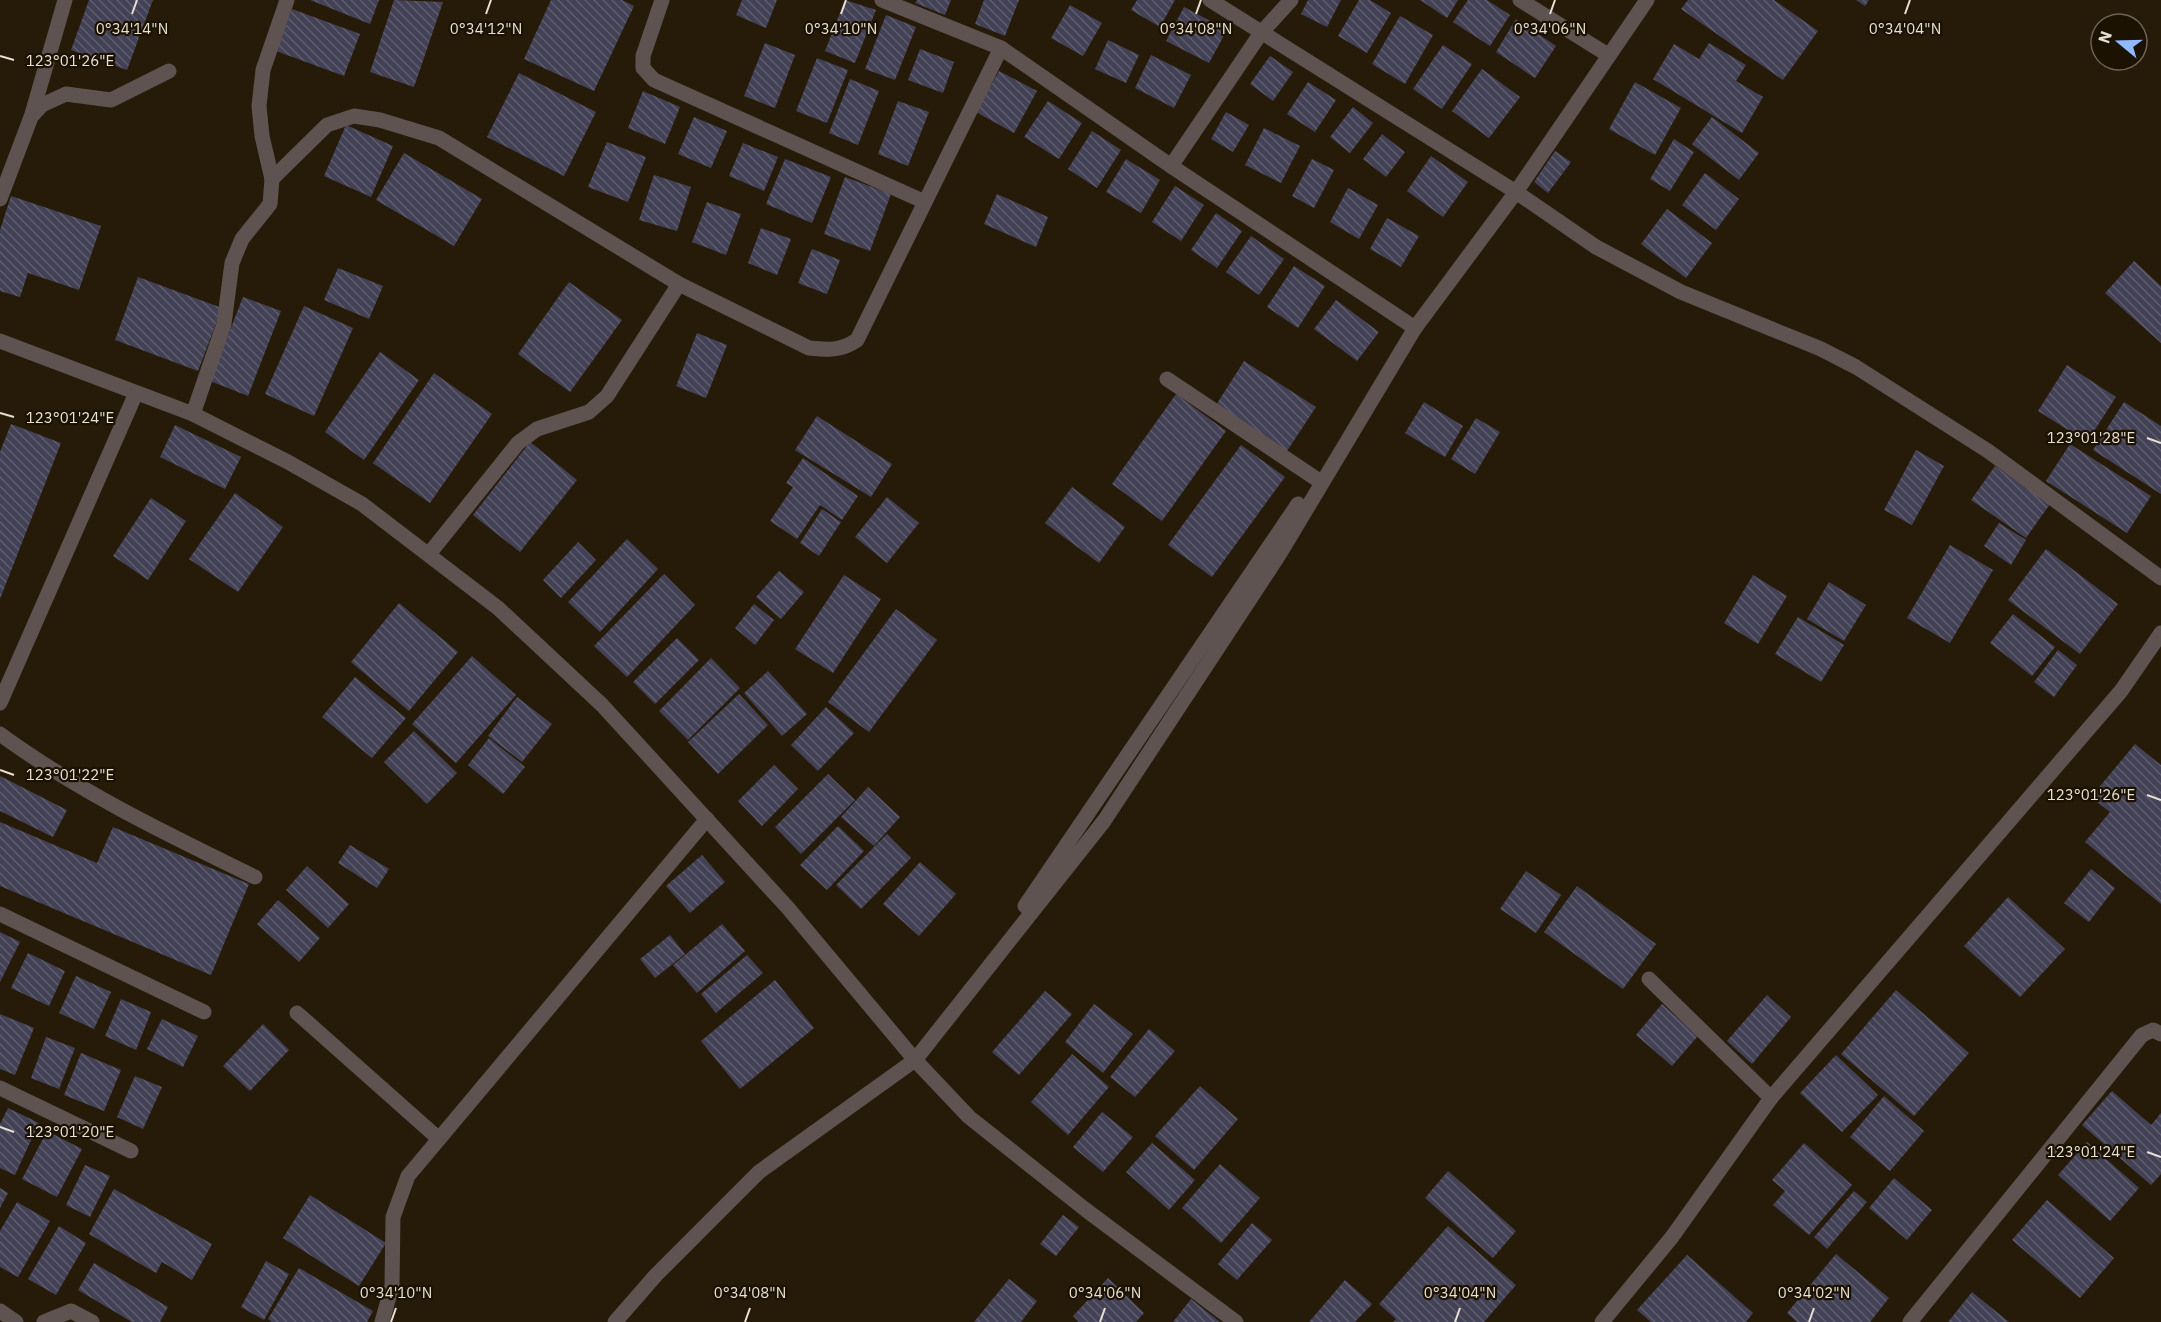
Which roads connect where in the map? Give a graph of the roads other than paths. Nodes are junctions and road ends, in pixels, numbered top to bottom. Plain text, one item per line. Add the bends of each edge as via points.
1 (65, 0) edge
2 (287, 0) edge
3 (662, 0) edge
4 (882, 0) edge
5 (1210, 0) edge
6 (1283, 0) edge
7 (1291, 0) edge
8 (1520, 0) edge
9 (1647, 0) edge
10 (1261, 33) junction
11 (1001, 48) junction
12 (1608, 55) junction
13 (169, 70) dead end
14 (31, 117) junction
15 (1171, 166) junction
16 (272, 179) junction
17 (1516, 192) junction
18 (0, 199) edge
19 (925, 202) junction
20 (679, 284) junction
21 (1415, 328) junction
22 (0, 341) edge
23 (1167, 380) dead end
24 (136, 393) junction
25 (193, 414) junction
26 (1321, 482) junction
27 (429, 554) junction
28 (2161, 578) edge
29 (2161, 633) edge
30 (0, 703) edge
31 (0, 734) edge
32 (707, 819) junction
33 (255, 877) dead end
34 (0, 914) edge
35 (1649, 979) dead end
36 (204, 1012) dead end
37 (297, 1012) dead end
38 (2161, 1034) edge
39 (915, 1060) junction
40 (0, 1088) edge
41 (1771, 1098) junction
42 (439, 1138) junction
43 (131, 1151) dead end
44 (0, 1311) edge
45 (16, 1322) edge
46 (44, 1322) edge
47 (92, 1322) edge
48 (382, 1322) edge
49 (615, 1322) edge
50 (1236, 1322) edge
51 (1602, 1322) edge
52 (1910, 1322) edge

1 - 14 street
2 - 16 street via 263,70 259,106
3 - 19 street via 643,56 643,68 654,80
4 - 11 street
5 - 10 street
6 - 10 street
7 - 10 street
8 - 12 street
9 - 12 street
10 - 15 street
10 - 17 street
11 - 15 street
11 - 19 street
12 - 17 street
13 - 14 street via 111,100 66,93 48,101
14 - 18 street
15 - 21 street
16 - 20 street via 327,125 354,116 380,120 439,138
16 - 25 street via 270,204 242,239 232,263 224,324
17 - 21 street
17 - 28 street via 1596,247 1681,292 1821,349 1856,368 1988,452
19 - 20 street via 857,340 846,348 810,348
20 - 27 street via 607,396 589,412 537,429 518,443
21 - 26 street
21 - 39 street via 1362,412
22 - 24 street
23 - 26 street
24 - 25 street
24 - 30 street
25 - 27 street via 362,504
26 - 39 street via 1279,555 1104,820
27 - 32 street via 498,608 602,705
29 - 41 street via 2121,691
31 - 33 street via 129,815
32 - 39 street
32 - 42 street
34 - 36 street
35 - 41 street
37 - 42 street
38 - 52 street via 2153,1030 2142,1035
39 - 49 street via 759,1172
39 - 50 street via 969,1117
40 - 43 street
41 - 51 street via 1672,1237
42 - 48 street via 408,1176 400,1193 393,1217 392,1286
44 - 45 street
46 - 47 street via 71,1311

